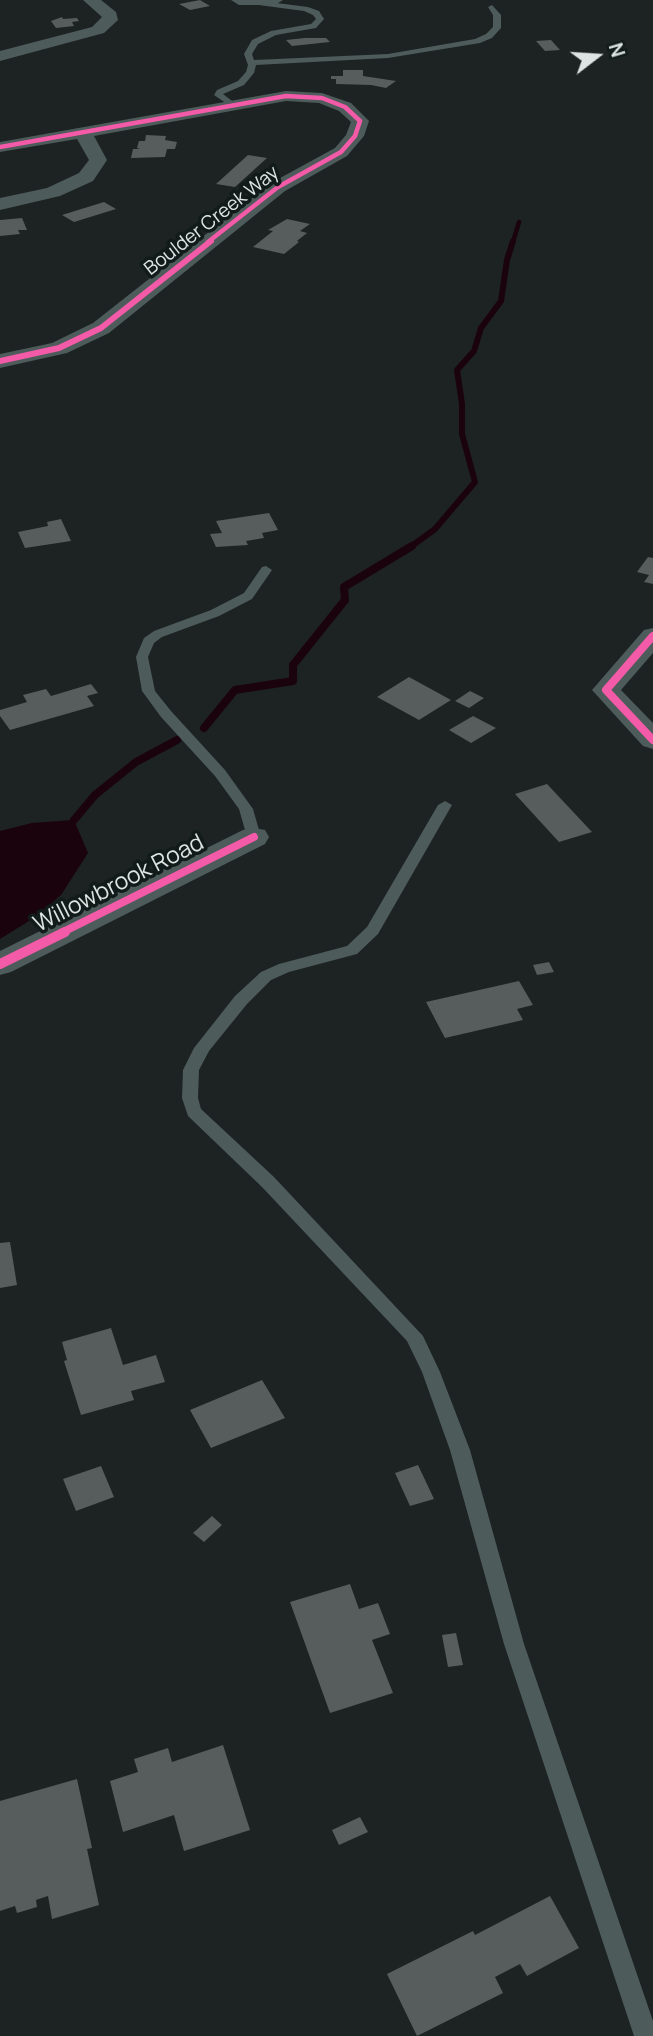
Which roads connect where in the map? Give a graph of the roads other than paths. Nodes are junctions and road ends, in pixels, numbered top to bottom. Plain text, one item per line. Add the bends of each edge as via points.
1 (91, 0) edge
2 (275, 0) edge
3 (245, 1) edge
4 (492, 7) dead end
5 (0, 56) edge
6 (251, 63) junction
7 (233, 106) junction
8 (81, 133) junction
9 (0, 148) edge
10 (0, 204) edge
11 (0, 361) edge
12 (266, 569) dead end
13 (653, 636) edge
14 (653, 740) edge
15 (445, 805) dead end
16 (254, 837) joint
17 (0, 964) edge
18 (646, 2036) edge

1 - 5 street via 110,15 98,30
2 - 3 street
3 - 6 lane via 305,9 320,19 313,26 262,36 248,54
4 - 6 lane via 496,28 477,41 388,56
6 - 7 lane via 250,73 241,83 218,95
7 - 8 street, Boulder Creek Way
7 - 11 street, Boulder Creek Way via 286,96 322,97 345,107 360,121 355,136 341,152 278,187 101,328 59,348
8 - 9 street, Boulder Creek Way
8 - 10 street via 98,160 86,177 53,192
12 - 16 lane via 248,596 158,634 148,641 142,657 149,691 246,809
13 - 14 street via 606,690
15 - 18 lane via 373,930 352,950 266,976 202,1048 191,1070 190,1098 194,1112 268,1182 414,1336 432,1372 460,1450 514,1644
16 - 17 street, Willowbrook Road

